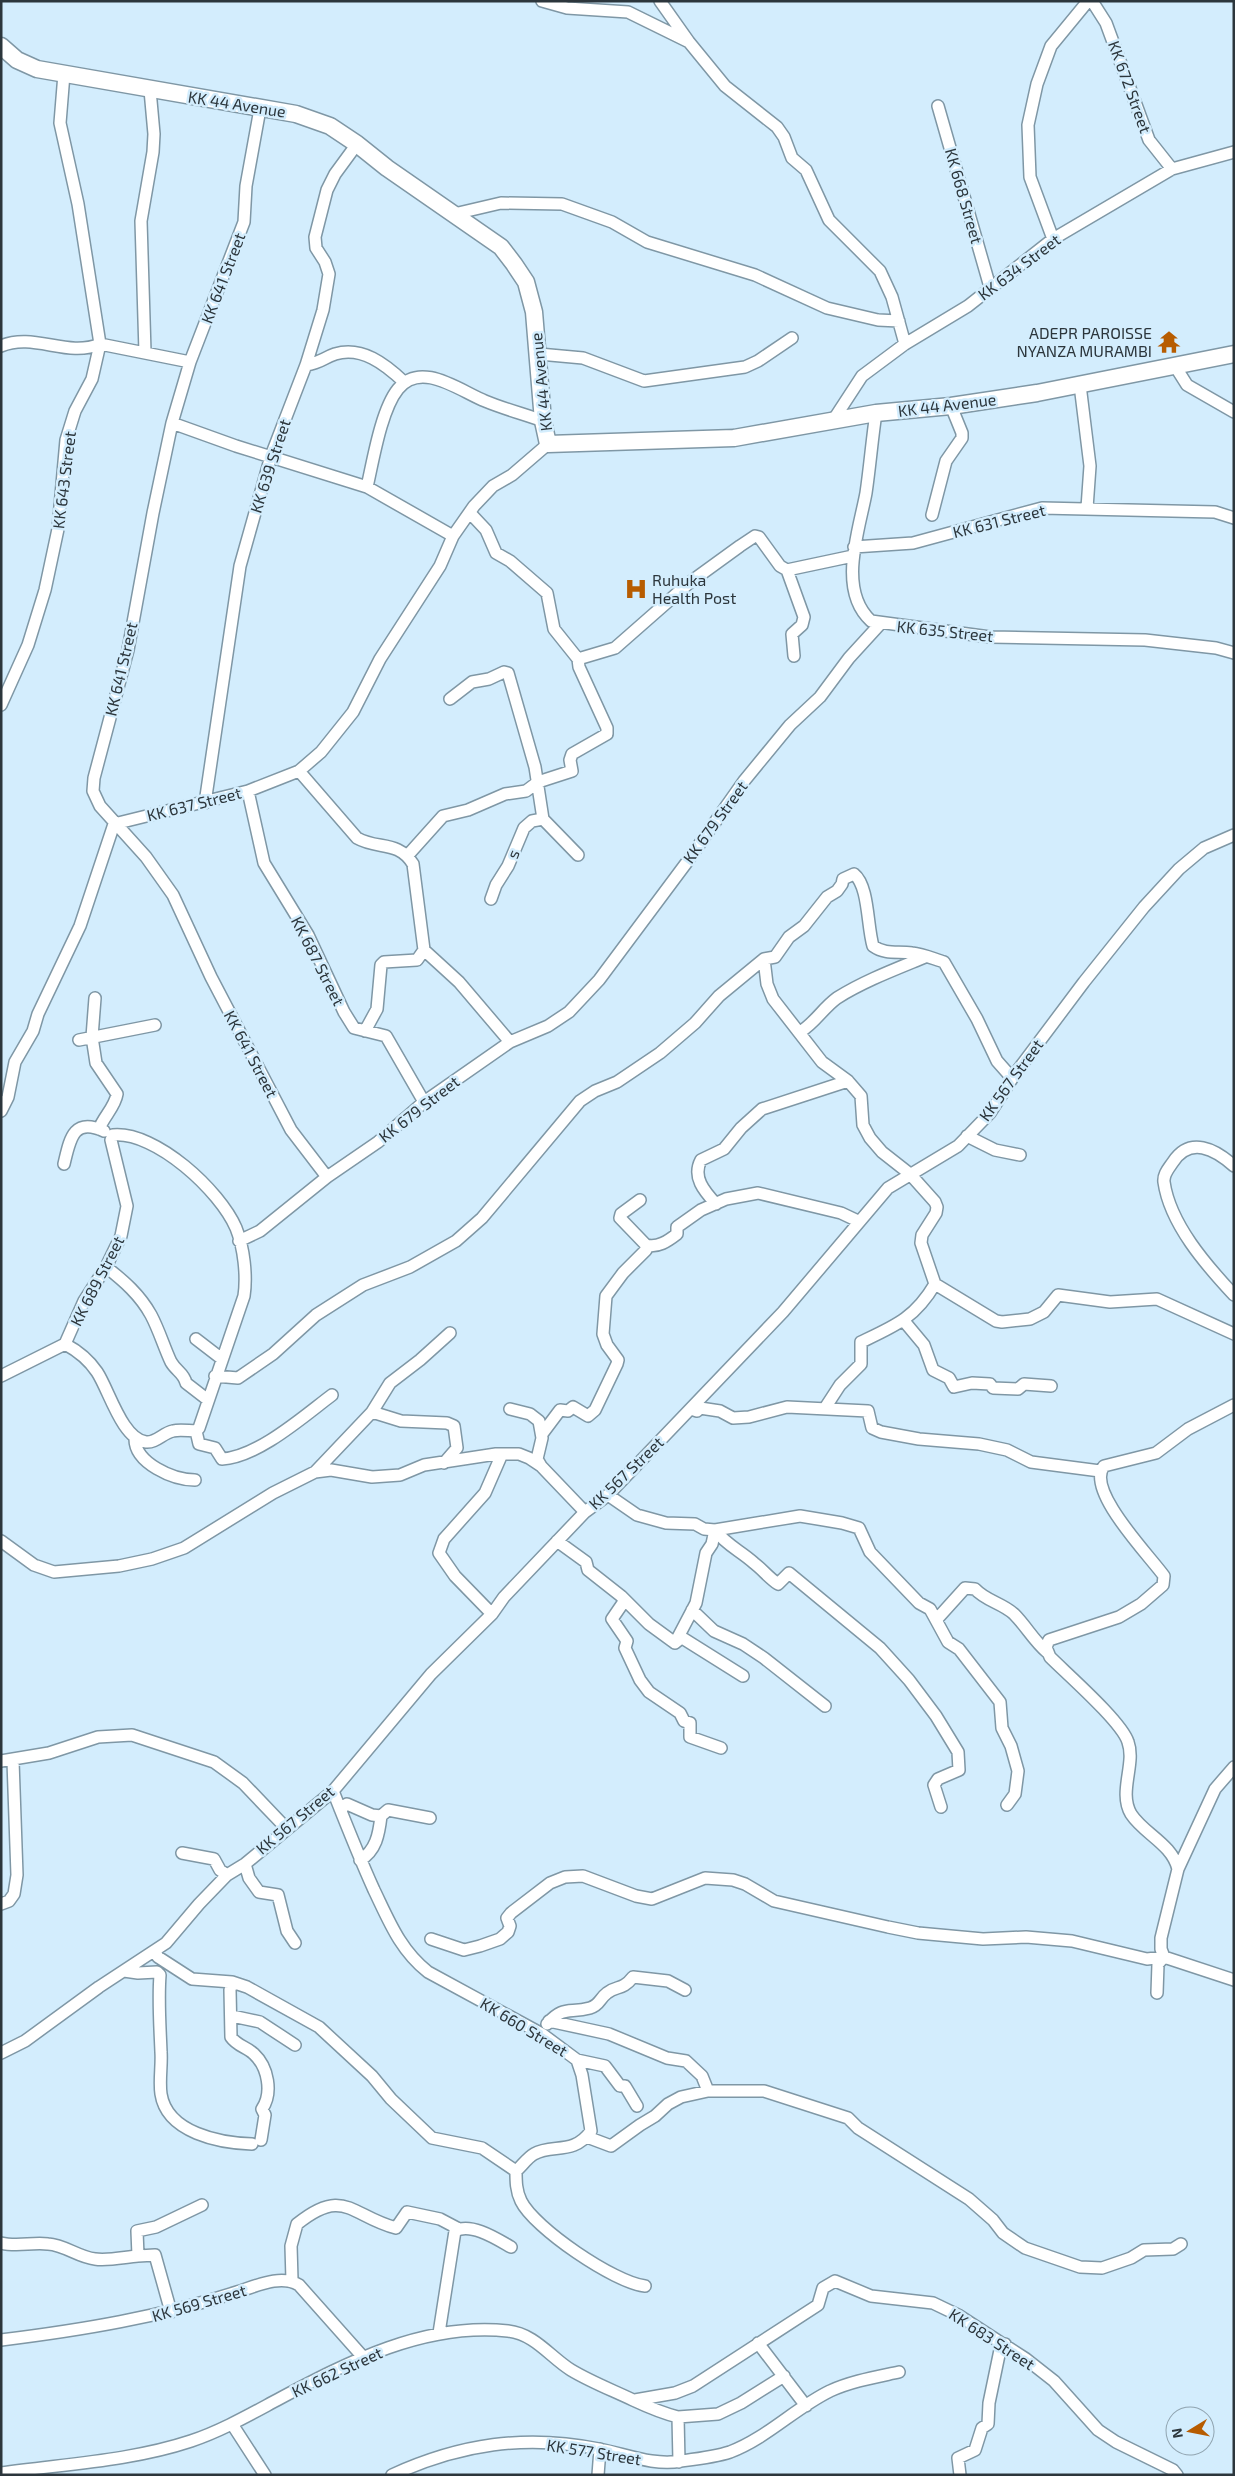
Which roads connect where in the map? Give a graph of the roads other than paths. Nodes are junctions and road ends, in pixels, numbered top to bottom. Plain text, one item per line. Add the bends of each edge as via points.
1 (542, 1) edge
2 (660, 1) edge
3 (1090, 1) edge
4 (689, 42) junction
5 (1, 46) edge
6 (64, 74) junction
7 (150, 90) junction
8 (938, 106) dead end
9 (260, 109) junction
10 (357, 144) junction
11 (1234, 152) edge
12 (1172, 169) junction
13 (454, 214) junction
14 (1053, 239) junction
15 (990, 287) junction
16 (899, 321) junction
17 (792, 338) dead end
18 (100, 344) junction
19 (905, 344) junction
20 (1, 346) edge
21 (145, 352) junction
22 (539, 354) junction
23 (1234, 354) edge
24 (190, 362) junction
25 (306, 365) junction
26 (1175, 366) junction
27 (404, 382) junction
28 (1080, 385) junction
29 (951, 406) junction
30 (1234, 412) edge
31 (876, 413) junction
32 (543, 421) junction
33 (832, 422) junction
34 (172, 423) junction
35 (548, 444) junction
36 (271, 456) junction
37 (367, 487) junction
38 (1087, 508) junction
39 (470, 512) junction
40 (932, 515) dead end
41 (1234, 518) edge
42 (453, 536) junction
43 (854, 552) junction
44 (787, 570) junction
45 (881, 624) junction
46 (1234, 653) edge
47 (794, 656) dead end
48 (578, 659) junction
49 (450, 699) dead end
50 (1, 705) edge
51 (299, 771) junction
52 (538, 782) junction
53 (248, 791) junction
54 (205, 803) junction
55 (543, 818) junction
56 (114, 824) junction
57 (1234, 835) edge
58 (408, 855) junction
59 (578, 855) dead end
60 (491, 898) dead end
61 (424, 950) junction
62 (925, 957) junction
63 (764, 959) junction
64 (95, 998) dead end
65 (155, 1025) dead end
66 (365, 1031) junction
67 (800, 1032) junction
68 (92, 1037) junction
69 (79, 1040) dead end
70 (510, 1042) junction
71 (1012, 1078) junction
72 (848, 1081) junction
73 (424, 1102) junction
74 (1, 1111) edge
75 (99, 1129) junction
76 (116, 1135) junction
77 (967, 1136) junction
78 (1020, 1155) dead end
79 (64, 1164) dead end
80 (1234, 1166) edge
81 (910, 1174) junction
82 (327, 1177) junction
83 (640, 1200) dead end
84 (716, 1204) junction
85 (858, 1221) junction
86 (239, 1241) junction
87 (646, 1245) junction
88 (106, 1267) junction
89 (936, 1284) junction
90 (1234, 1295) edge
91 (904, 1321) junction
92 (450, 1333) dead end
93 (1234, 1334) edge
94 (196, 1339) dead end
95 (65, 1344) junction
96 (222, 1359) junction
97 (1, 1376) edge
98 (215, 1376) junction
99 (1051, 1386) dead end
100 (332, 1394) dead end
101 (208, 1400) junction
102 (1234, 1405) edge
103 (825, 1408) junction
104 (510, 1409) dead end
105 (691, 1409) junction
106 (372, 1412) junction
107 (196, 1431) junction
108 (542, 1434) junction
109 (135, 1438) junction
110 (502, 1454) junction
111 (444, 1463) junction
112 (541, 1466) junction
113 (1100, 1471) junction
114 (316, 1472) junction
115 (194, 1480) dead end
116 (608, 1495) junction
117 (586, 1512) junction
118 (715, 1530) junction
119 (1, 1541) edge
120 (558, 1541) junction
121 (625, 1600) junction
122 (692, 1610) junction
123 (492, 1614) junction
124 (937, 1619) junction
125 (676, 1643) junction
126 (1047, 1652) junction
127 (743, 1676) dead end
128 (825, 1706) dead end
129 (721, 1748) dead end
130 (1, 1761) edge
131 (13, 1761) junction
132 (1234, 1766) edge
133 (333, 1791) junction
134 (1008, 1805) dead end
135 (941, 1806) dead end
136 (340, 1808) junction
137 (381, 1816) junction
138 (430, 1818) dead end
139 (287, 1829) junction
140 (182, 1852) dead end
141 (360, 1860) junction
142 (245, 1864) junction
143 (1178, 1869) junction
144 (227, 1876) junction
145 (1, 1904) edge
146 (431, 1939) dead end
147 (294, 1943) dead end
148 (154, 1951) junction
149 (1164, 1956) junction
150 (124, 1971) junction
151 (1234, 1980) edge
152 (232, 1982) junction
153 (685, 1990) dead end
154 (1157, 1993) dead end
155 (232, 2016) junction
156 (549, 2021) junction
157 (542, 2034) junction
158 (295, 2045) dead end
159 (1, 2052) edge
160 (577, 2060) junction
161 (708, 2091) junction
162 (637, 2106) dead end
163 (587, 2138) junction
164 (516, 2171) junction
165 (202, 2205) dead end
166 (459, 2229) junction
167 (1, 2243) edge
168 (1181, 2244) dead end
169 (511, 2247) dead end
170 (138, 2256) junction
171 (292, 2280) junction
172 (645, 2286) dead end
173 (171, 2312) junction
174 (439, 2333) junction
175 (1, 2340) edge
176 (758, 2342) junction
177 (1004, 2344) junction
178 (364, 2356) junction
179 (900, 2372) dead end
180 (784, 2376) junction
181 (635, 2400) junction
182 (806, 2406) junction
183 (678, 2417) junction
184 (232, 2424) junction
185 (600, 2449) junction
186 (679, 2462) junction
187 (1, 2473) edge
188 (265, 2475) edge
189 (392, 2475) edge
190 (598, 2475) edge
191 (960, 2475) edge
192 (1177, 2475) edge

1 - 4 street via 567,8 628,12
2 - 4 street
3 - 12 street, KK 672 Street via 1106,23 1149,140
3 - 14 street via 1052,46 1028,125 1030,177
4 - 16 street via 725,86 777,127 792,158 806,170 829,220 880,271
5 - 6 main road, KK 44 Avenue via 37,69
6 - 7 main road, KK 44 Avenue
6 - 18 street, KK 643 Street via 60,123 78,204
7 - 9 main road, KK 44 Avenue
7 - 21 street via 153,152 141,221
8 - 15 street, KK 668 Street
9 - 10 main road, KK 44 Avenue via 296,114 330,126
9 - 24 street, KK 641 Street via 246,186 244,222
10 - 13 main road, KK 44 Avenue
10 - 25 street, KK 639 Street via 327,190 315,237 316,248 329,274 323,310
11 - 12 street, KK 634 Street
12 - 14 street, KK 634 Street
13 - 16 street via 501,204 562,204 612,222 647,242 755,276 827,308 878,320
13 - 22 main road, KK 44 Avenue via 501,247 526,282 534,312
14 - 15 street, KK 634 Street
15 - 19 street, KK 634 Street via 968,306
16 - 19 street
17 - 22 street via 744,367 644,381 583,358
18 - 20 street via 78,349 16,341
18 - 21 street
18 - 50 street, KK 643 Street via 92,379 75,411 66,440 58,529 45,590 28,645
19 - 33 street, KK 634 Street via 862,376
21 - 24 street
22 - 32 main road, KK 44 Avenue
23 - 26 main road, KK 44 Avenue
24 - 34 street, KK 641 Street
25 - 27 street via 324,362 338,353 357,352 383,364
25 - 36 street, KK 639 Street
26 - 28 main road, KK 44 Avenue
26 - 30 street via 1187,385
27 - 32 street via 412,378 446,381 484,401
27 - 37 street via 389,404
28 - 29 main road, KK 44 Avenue
28 - 38 street via 1090,466
29 - 31 main road, KK 44 Avenue
29 - 40 street via 962,438 946,462
31 - 33 main road, KK 44 Avenue
31 - 43 street, KK 635 Street via 866,493
32 - 35 main road, KK 44 Avenue
33 - 35 main road, KK 44 Avenue via 734,438
34 - 36 street
34 - 56 street, KK 641 Street via 152,513 128,650 94,778 93,791
35 - 39 street, KK 637 Street via 512,475 493,486
36 - 37 street
36 - 54 street, KK 639 Street via 240,566
37 - 42 street
38 - 41 street, KK 631 Street via 1215,512
38 - 43 street, KK 631 Street via 1042,508 913,542
39 - 42 street, KK 637 Street
39 - 48 street via 486,530 496,552 510,560 547,593 554,629
42 - 51 street, KK 637 Street via 440,566 380,659 354,712 321,752
43 - 44 street, KK 631 Street
43 - 45 street, KK 635 Street via 853,590 861,612
44 - 47 street via 804,617 802,625 792,634
44 - 48 street via 780,566 759,536 755,536 689,583 614,648
45 - 46 street, KK 635 Street via 990,637 1145,640
45 - 70 street, KK 679 Street via 744,781 599,980 569,1012 548,1026
48 - 52 street via 607,734 572,754 572,771
49 - 52 street via 472,682 508,673
51 - 53 street, KK 637 Street
51 - 58 street via 357,838 365,843 395,847
52 - 55 street
52 - 58 street via 526,791 505,794 468,810 443,816
53 - 54 street, KK 637 Street
53 - 66 street, KK 687 Street via 264,863 308,935 344,1012 354,1028
54 - 56 street, KK 637 Street
55 - 59 street
55 - 60 street, s via 526,824
56 - 74 street via 80,926 38,1014 34,1031 15,1062 8,1097
56 - 82 street, KK 641 Street via 146,857 173,895 211,977 291,1130
57 - 71 street, KK 567 Street via 1204,848 1179,869 1144,907
58 - 61 street via 413,864
61 - 66 street via 417,960 384,962 381,965 377,1009
61 - 70 street via 459,982
62 - 63 street via 891,953 873,946 863,890 854,874 843,879 837,891 827,896 775,957
62 - 67 street via 836,999
62 - 71 street via 944,962 997,1061
63 - 67 street via 767,984 773,999
63 - 98 street via 719,996 695,1023 660,1053 617,1082 580,1101 482,1218 456,1241 410,1267 363,1285 316,1315 273,1354 238,1378
64 - 68 street
65 - 68 street
66 - 73 street, KK 687 Street via 386,1036
67 - 72 street via 822,1062
68 - 69 street
68 - 75 street via 96,1062 116,1094 115,1103
70 - 73 street, KK 679 Street
71 - 77 street, KK 567 Street via 990,1113
72 - 81 street via 861,1096 863,1125 870,1138
72 - 84 street via 762,1108 724,1149 701,1160 696,1173
73 - 82 street, KK 679 Street via 378,1142
75 - 76 street
75 - 79 street via 87,1126 75,1130
76 - 86 street via 158,1148 187,1169 225,1209
76 - 88 street, KK 689 Street via 111,1140 127,1206 121,1236
77 - 78 street via 995,1150
77 - 81 street, KK 567 Street via 958,1146
80 - 90 street via 1203,1148 1187,1148 1179,1153 1165,1174 1164,1182 1182,1228
81 - 85 street, KK 567 Street via 888,1188
81 - 89 street via 937,1207 921,1242
82 - 86 street, KK 679 Street via 260,1231
83 - 87 street via 620,1218
84 - 85 street via 758,1193 841,1213
84 - 87 street via 677,1227 677,1234 670,1239 654,1247
85 - 105 street, KK 567 Street via 783,1312
86 - 96 street via 246,1284
87 - 108 street via 646,1250 623,1272 606,1296 603,1334 618,1360 594,1410 588,1416 573,1407 568,1411 560,1410
88 - 95 street, KK 689 Street via 84,1301
88 - 101 street via 129,1285 142,1301 173,1365 185,1376 186,1383
89 - 91 street
89 - 93 street via 996,1321 1030,1319 1044,1312 1058,1295 1110,1302 1157,1299
91 - 99 street via 924,1345 933,1370 949,1378 954,1386 990,1384 998,1390 1018,1389 1024,1384
91 - 103 street via 861,1342 861,1364 840,1385
92 - 106 street via 390,1383
94 - 96 street
95 - 97 street
95 - 109 street via 82,1355 97,1372 127,1431
96 - 98 street
98 - 101 street
100 - 107 street via 285,1432 234,1458 222,1459 215,1448 199,1444
101 - 107 street
102 - 113 street via 1188,1429 1156,1453 1104,1466
103 - 105 street via 787,1408 739,1418 709,1408
103 - 113 street via 868,1411 872,1428 881,1432 979,1444 1007,1450 1031,1462
104 - 108 street via 530,1414 539,1421
105 - 116 street, KK 567 Street
106 - 111 street via 401,1421 447,1422 454,1426 457,1448
106 - 114 street
107 - 109 street via 176,1430 155,1441
108 - 112 street via 537,1459
109 - 115 street via 142,1457 154,1467
110 - 111 street
110 - 112 street via 519,1454
110 - 123 street via 485,1493 444,1539 439,1553
111 - 114 street via 424,1465 400,1475 372,1477 331,1470
112 - 117 street
113 - 126 street via 1100,1484 1107,1500 1164,1576 1163,1585 1119,1617 1049,1640
114 - 119 street via 273,1493 184,1548 152,1559 119,1566 54,1572 34,1566
116 - 117 street, KK 567 Street
116 - 118 street via 637,1515
117 - 120 street, KK 567 Street
118 - 122 street
118 - 124 street via 800,1516 859,1528 870,1552
118 - 135 street via 724,1542 754,1562 778,1584 788,1573 808,1587 880,1648 909,1680 958,1752 959,1770 938,1779 934,1785
120 - 121 street via 586,1562 588,1570
120 - 123 street, KK 567 Street
121 - 125 street via 649,1624
121 - 129 street via 612,1619 627,1640 625,1648 640,1680 649,1692 690,1723 690,1737
122 - 125 street
122 - 128 street via 714,1631 764,1658
123 - 133 street, KK 567 Street via 431,1674
124 - 126 street via 965,1588 975,1589 1013,1613
124 - 134 street via 937,1626 948,1642 959,1649 1000,1702 1002,1728 1018,1771 1015,1794
125 - 127 street via 684,1640
126 - 143 street via 1124,1732 1130,1750 1126,1794 1131,1814 1175,1858
130 - 131 street
131 - 139 street via 98,1737 132,1735 214,1762 243,1783
131 - 145 street via 17,1875 14,1894
132 - 143 street via 1215,1789
133 - 136 street, KK 660 Street
133 - 139 street, KK 567 Street
136 - 137 street via 347,1804
136 - 141 street, KK 660 Street
137 - 138 street via 388,1810
137 - 141 street via 380,1834 367,1856
139 - 142 street, KK 567 Street
140 - 144 street via 214,1859
141 - 157 street, KK 660 Street via 399,1941 417,1963
142 - 144 street, KK 567 Street
142 - 147 street via 249,1878 259,1892 278,1895 287,1931
143 - 149 street via 1161,1938 1160,1949
144 - 148 street, KK 567 Street via 166,1943
146 - 149 street via 464,1950 500,1939 508,1932 510,1913 550,1883 565,1877 583,1876 652,1899 704,1878 734,1880 774,1901 805,1910 918,1933 984,1939 1026,1937 1072,1941 1148,1960
148 - 150 street, KK 567 Street
148 - 152 street via 192,1979
149 - 151 street
149 - 154 street via 1158,1964
150 - 155 street via 157,1972 160,1975 161,2095 180,2126 196,2134 240,2144 256,2142 265,2115 262,2109 269,2094 266,2077 254,2053 232,2037
150 - 159 street, KK 567 Street via 25,2041
152 - 155 street
152 - 164 street via 247,1987 319,2028 372,2076 432,2138 482,2148
153 - 156 street via 668,1981 633,1977 626,1986 607,1993 600,2004 561,2011
155 - 158 street via 260,2022
156 - 157 street
156 - 161 street via 609,2034 667,2058 686,2061 702,2076
157 - 160 street, KK 660 Street
160 - 162 street via 605,2066 620,2086 625,2086
160 - 163 street, KK 660 Street via 591,2131
161 - 163 street via 674,2100 611,2146
161 - 168 street via 764,2090 848,2118 858,2128 969,2199 1003,2233 1025,2248 1080,2267 1102,2268 1144,2250 1173,2249
163 - 164 street via 561,2150 533,2155
164 - 172 street via 521,2201 533,2216 574,2252 620,2278
165 - 170 street via 156,2227 137,2231
166 - 169 street via 472,2229
166 - 171 street via 440,2219 407,2212 396,2228 346,2206 324,2206 297,2224 291,2246
166 - 174 street via 455,2231
167 - 170 street via 61,2245 96,2260
170 - 173 street via 155,2255
171 - 173 street, KK 569 Street via 269,2282
171 - 178 street
173 - 175 street, KK 569 Street via 130,2322
174 - 178 street, KK 662 Street
174 - 181 street, KK 662 Street via 509,2331 522,2334 534,2339 571,2370
176 - 177 street, KK 683 Street via 818,2304 823,2288 835,2281 871,2296 933,2303
176 - 180 street
176 - 181 street, KK 683 Street via 693,2386 675,2393
177 - 191 street via 989,2403 988,2424 982,2428 974,2450 958,2458
177 - 192 street, KK 683 Street via 1054,2381 1098,2430
178 - 184 street, KK 662 Street
179 - 182 street, KK 577 Street via 844,2384
180 - 182 street
180 - 183 street, KK 662 Street via 718,2414
181 - 183 street, KK 662 Street via 654,2411
182 - 186 street, KK 577 Street via 763,2435 729,2452
183 - 186 street
184 - 187 street, KK 662 Street via 192,2441 145,2454
184 - 188 street
185 - 186 street, KK 577 Street via 636,2459
185 - 189 street, KK 577 Street via 526,2442 481,2446 427,2459
185 - 190 street

